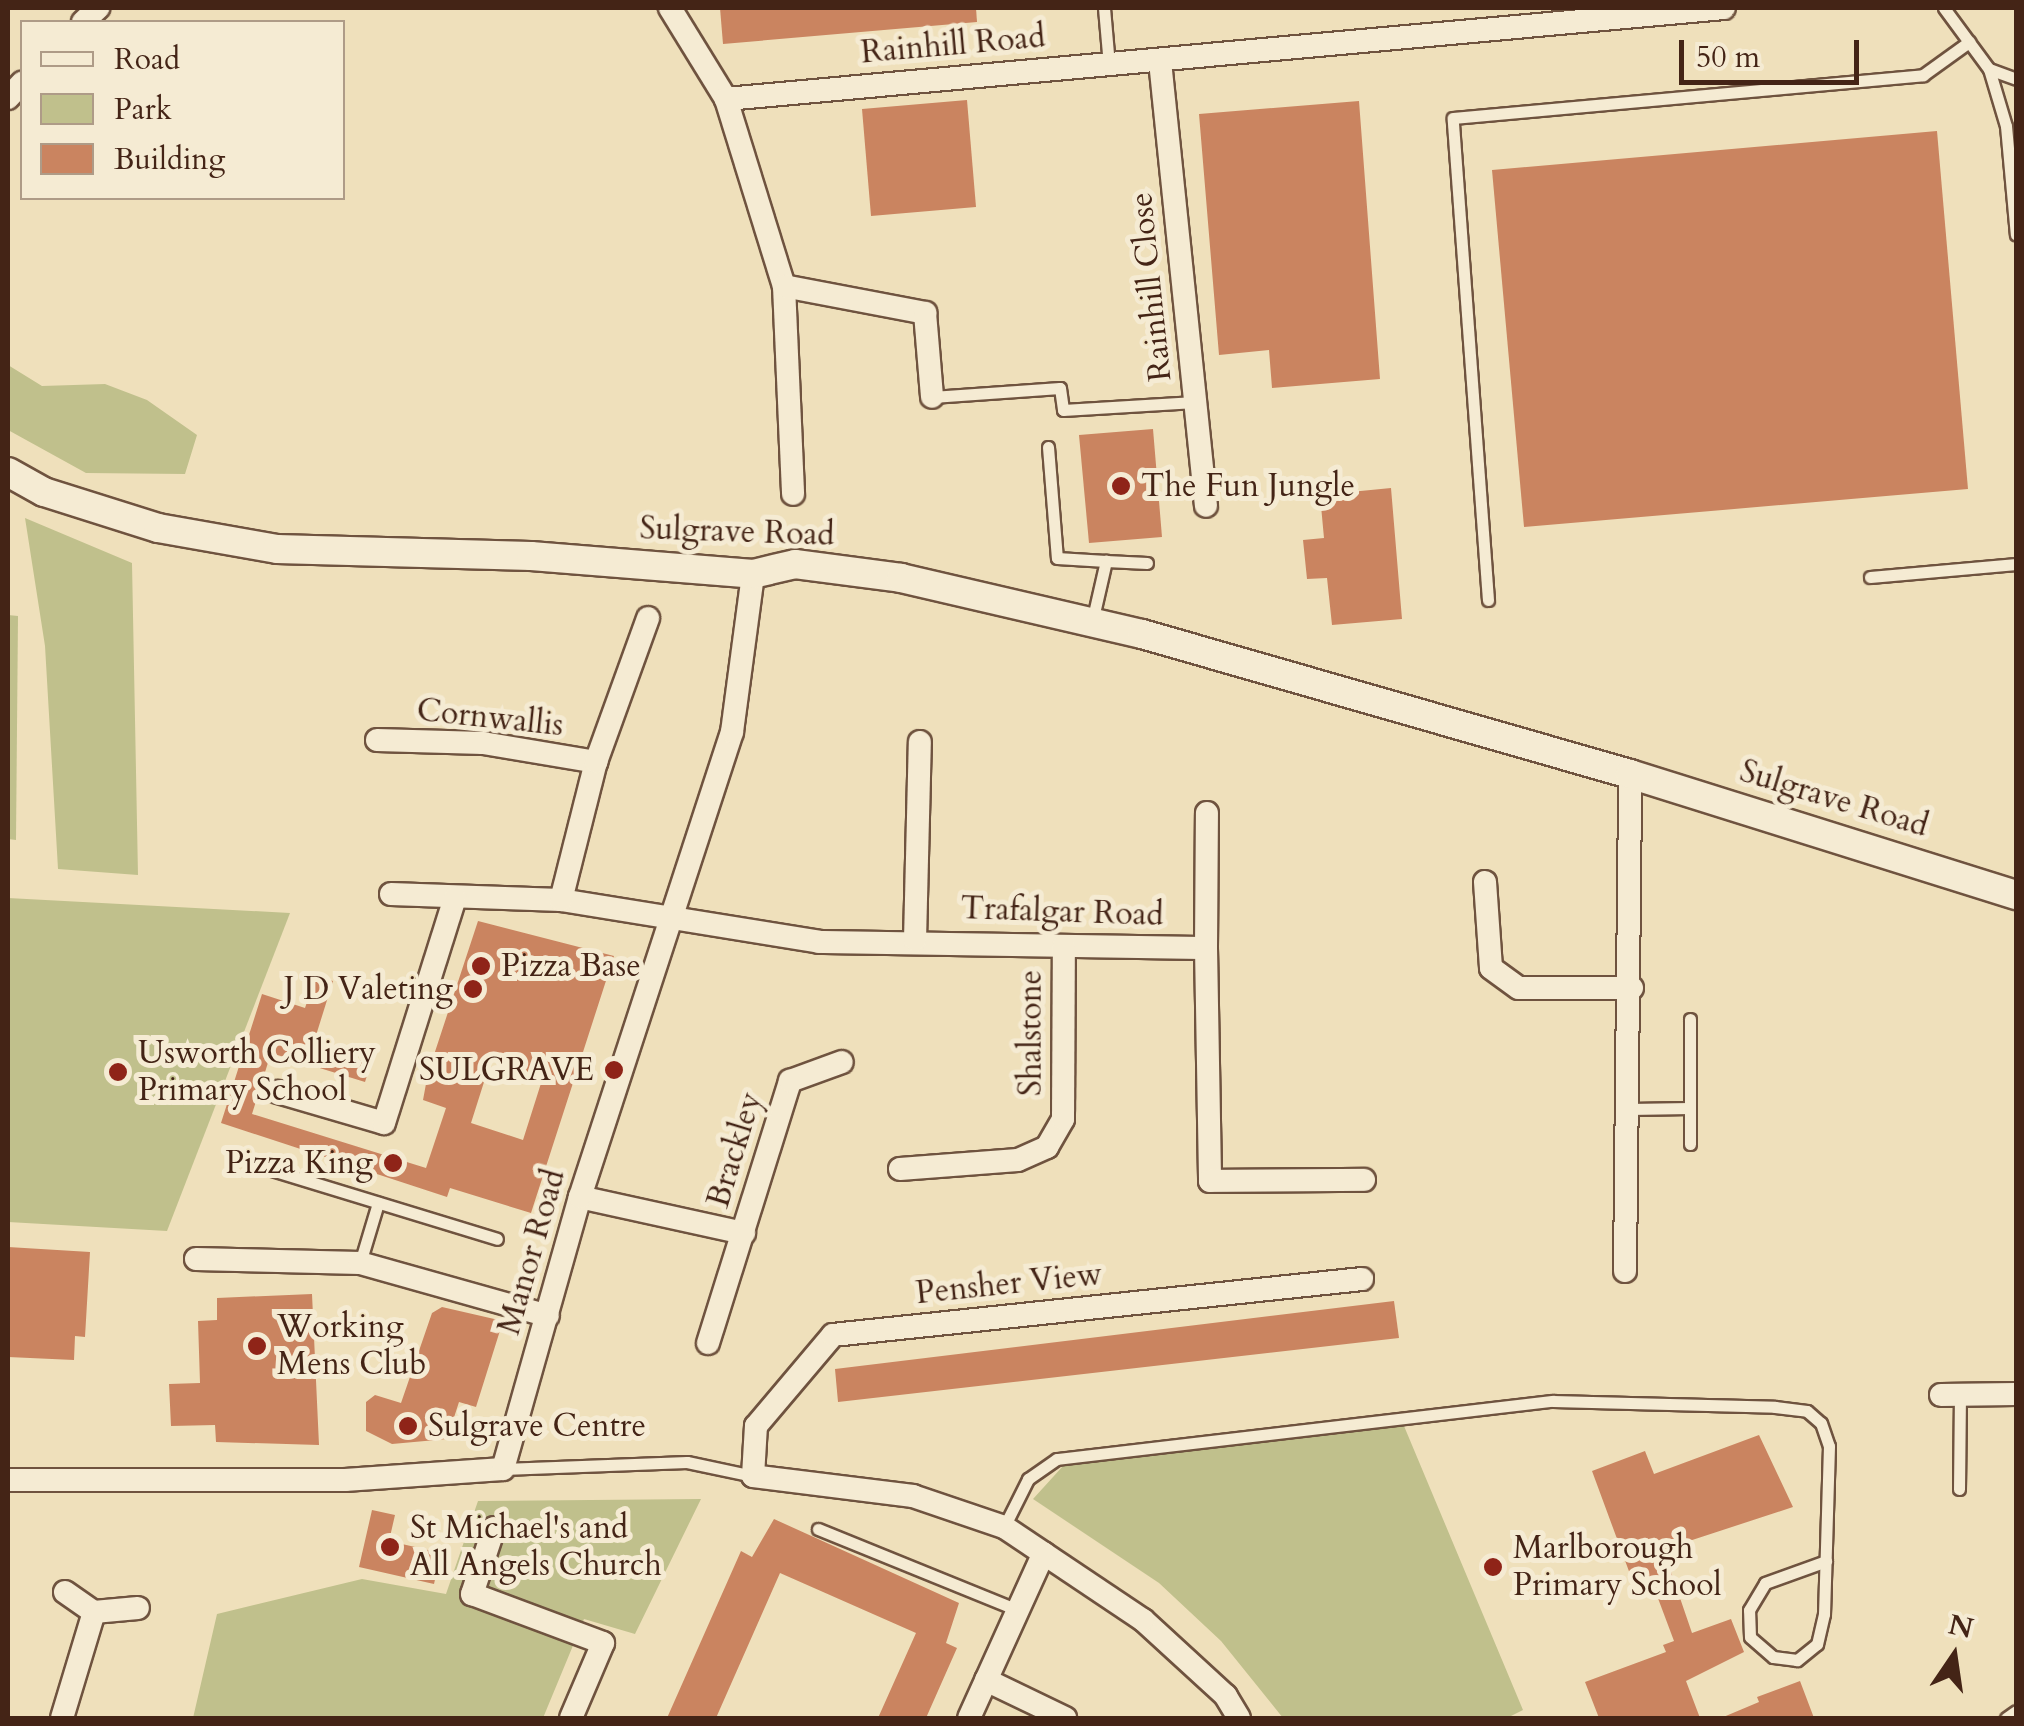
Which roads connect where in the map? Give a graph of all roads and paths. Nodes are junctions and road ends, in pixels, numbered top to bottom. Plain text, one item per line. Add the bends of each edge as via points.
1 (670, 8) edge
2 (1104, 8) edge
3 (1724, 8) edge
4 (1944, 8) edge
5 (1969, 42) junction
6 (1160, 62) junction
7 (1109, 66) junction
8 (1989, 68) junction
9 (2016, 79) edge
10 (726, 99) junction
11 (2016, 236) edge
12 (784, 286) junction
13 (932, 397) joint
14 (1195, 402) junction
15 (1048, 447) dead end
16 (8, 472) edge
17 (793, 494) dead end
18 (1206, 506) dead end
19 (1106, 562) junction
20 (1146, 563) dead end
21 (2016, 564) edge
22 (753, 574) junction
23 (1870, 577) dead end
24 (1488, 600) dead end
25 (648, 618) dead end
26 (1092, 622) junction
27 (376, 740) dead end
28 (920, 742) dead end
29 (596, 762) junction
30 (1630, 774) junction
31 (1206, 813) dead end
32 (1485, 882) dead end
33 (392, 894) dead end
34 (2016, 895) edge
35 (454, 898) junction
36 (561, 900) junction
37 (671, 919) junction
38 (915, 940) junction
39 (1064, 946) junction
40 (1206, 948) junction
41 (1632, 988) junction
42 (1690, 1019) dead end
43 (842, 1062) dead end
44 (278, 1092) dead end
45 (1690, 1108) junction
46 (1629, 1109) junction
47 (1690, 1144) dead end
48 (252, 1164) dead end
49 (900, 1169) dead end
50 (1364, 1180) dead end
51 (580, 1197) junction
52 (378, 1203) junction
53 (744, 1233) junction
54 (497, 1239) dead end
55 (196, 1259) dead end
56 (360, 1262) junction
57 (1625, 1271) dead end
58 (1362, 1279) dead end
59 (548, 1316) junction
60 (708, 1342) dead end
61 (2016, 1394) edge
62 (1950, 1395) joint
63 (503, 1469) junction
64 (753, 1476) junction
65 (8, 1480) edge
66 (1959, 1490) dead end
67 (1004, 1527) junction
68 (494, 1528) dead end
69 (818, 1530) dead end
70 (1044, 1553) junction
71 (1826, 1561) junction
72 (65, 1592) dead end
73 (138, 1608) dead end
74 (1017, 1610) junction
75 (94, 1612) junction
76 (986, 1680) junction
77 (2016, 1710) edge
78 (62, 1718) edge
79 (571, 1718) edge
80 (969, 1718) edge
81 (1065, 1718) edge
82 (1239, 1718) edge
83 (2006, 1718) edge

1 - 10 street
2 - 7 lane
3 - 6 street, Rainhill Road
4 - 5 lane
5 - 8 lane
5 - 24 lane via 1922,75 1453,118
6 - 7 street, Rainhill Road
6 - 14 street, Rainhill Close
7 - 10 street, Rainhill Road
8 - 9 lane
8 - 11 lane via 2006,126
10 - 12 street
12 - 13 street via 926,313
12 - 17 street
13 - 14 lane via 1060,388 1063,410
14 - 18 street, Rainhill Close
15 - 19 lane via 1056,558
16 - 22 street, Sulgrave Road via 44,492 158,528 278,549 531,556
19 - 20 lane
19 - 26 lane
21 - 23 lane
22 - 26 street, Sulgrave Road via 794,564 901,578
22 - 37 street, Manor Road via 732,732
25 - 29 street, Cornwallis
26 - 30 street, Sulgrave Road
27 - 29 street, Cornwallis via 483,743
28 - 38 street, Trafalgar Road
29 - 36 street, Cornwallis
30 - 34 street, Sulgrave Road
30 - 41 street
31 - 40 street, Trafalgar Road
32 - 41 street via 1491,968 1519,988
33 - 35 street, Trafalgar Road
35 - 36 street, Trafalgar Road
35 - 44 street via 384,1123
36 - 37 street, Trafalgar Road
37 - 38 street, Trafalgar Road via 819,942
37 - 51 street, Manor Road
38 - 39 street, Trafalgar Road
39 - 40 street, Trafalgar Road
39 - 49 street, Shalstone via 1063,1118 1047,1147 1018,1160
40 - 50 street, Trafalgar Road via 1210,1181
41 - 46 street
42 - 45 lane
43 - 53 street, Brackley via 790,1081
45 - 46 lane
45 - 47 lane
46 - 57 street
48 - 52 lane
51 - 53 street, Brackley
51 - 59 street, Manor Road
52 - 54 lane
52 - 56 lane
53 - 60 street, Brackley
55 - 56 street
56 - 59 street
58 - 64 street, Pensher View via 834,1335 759,1416
59 - 63 street, Manor Road
61 - 62 street
62 - 66 lane
63 - 64 lane via 687,1462
63 - 65 street via 345,1480
64 - 67 street via 913,1496
67 - 70 street
67 - 71 lane via 1028,1480 1056,1459 1553,1402 1775,1407 1807,1411 1821,1423 1829,1446
68 - 79 street via 472,1594 603,1642
69 - 74 lane
70 - 74 street
70 - 82 street via 1143,1620 1226,1696
71 - 71 lane via 1817,1644 1797,1660 1773,1657 1750,1637 1749,1610 1765,1583
72 - 75 street
73 - 75 street
74 - 76 street
75 - 78 street
76 - 80 street
76 - 81 street
77 - 83 lane

